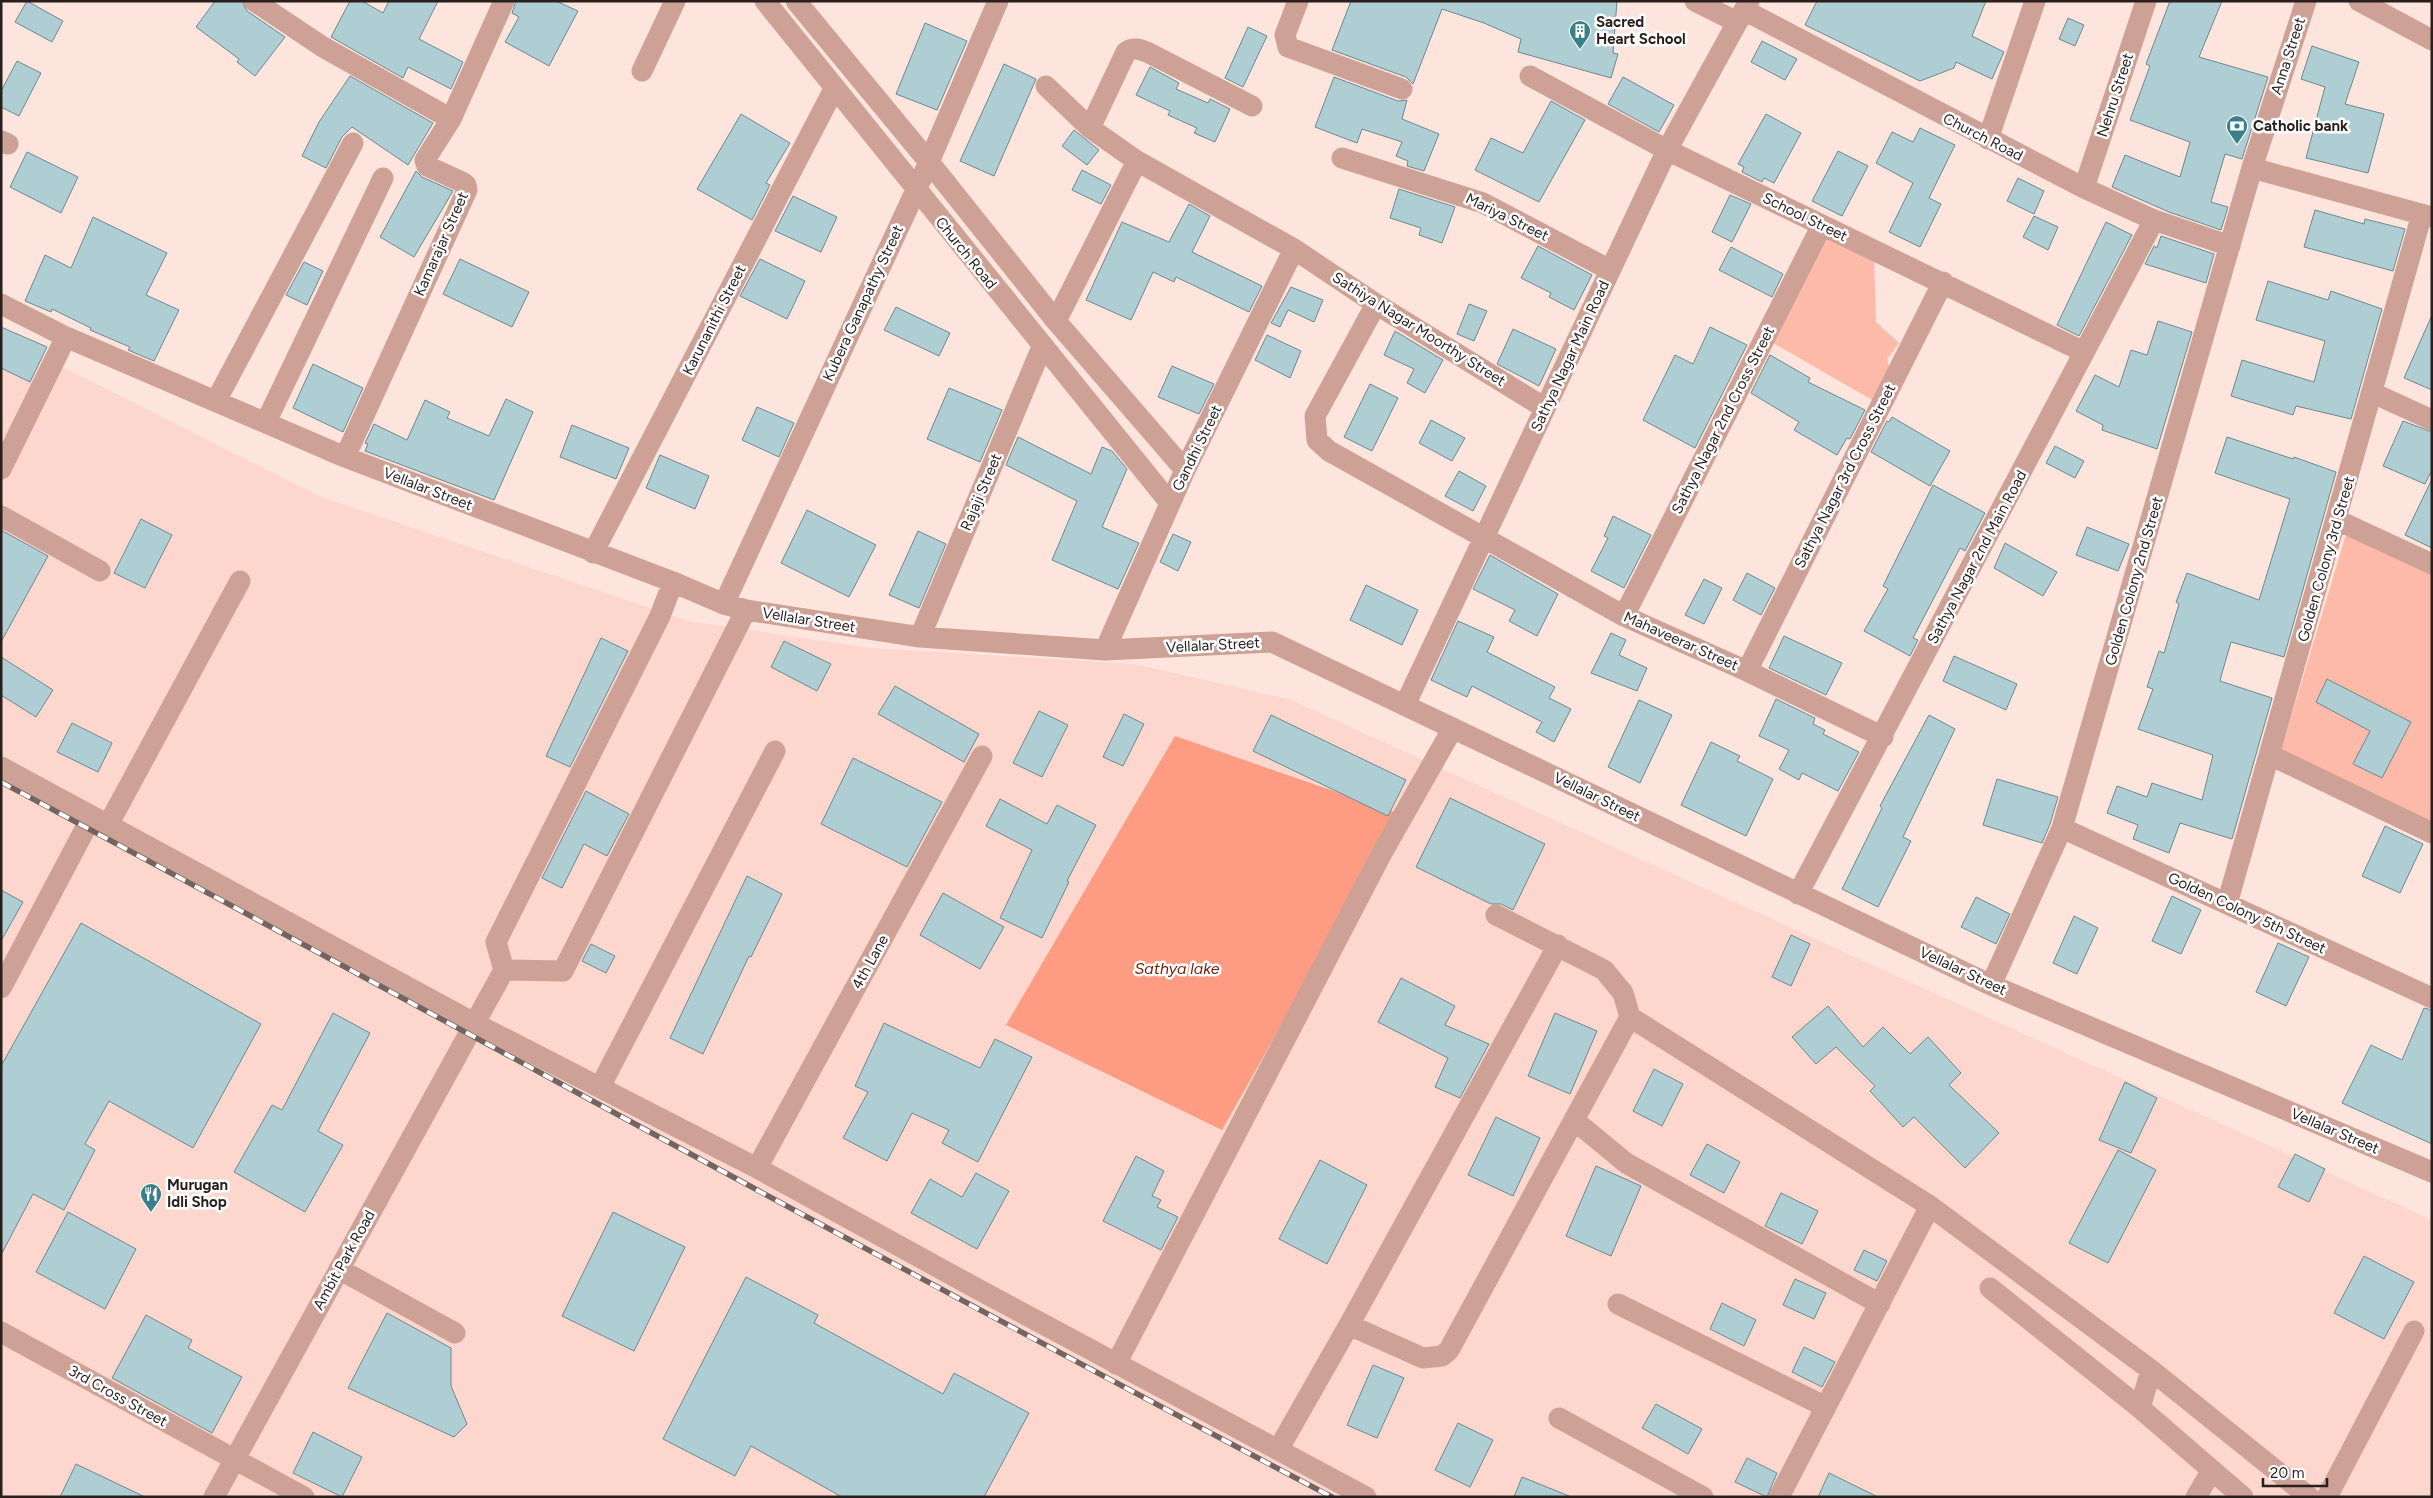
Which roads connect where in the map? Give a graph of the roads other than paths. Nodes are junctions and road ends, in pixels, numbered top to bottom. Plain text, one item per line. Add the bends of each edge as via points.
1 (254, 1) edge
2 (504, 1) edge
3 (675, 1) edge
4 (765, 1) edge
5 (796, 1) edge
6 (998, 1) edge
7 (1298, 1) edge
8 (1696, 1) edge
9 (2035, 1) edge
10 (2146, 1) edge
11 (2306, 1) edge
12 (2358, 1) edge
13 (1743, 11) edge
14 (2432, 40) edge
15 (642, 71) dead end
16 (1530, 76) dead end
17 (1046, 86) dead end
18 (835, 87) junction
19 (1402, 89) dead end
20 (1252, 106) dead end
21 (451, 118) junction
22 (1090, 128) junction
23 (1988, 140) junction
24 (353, 143) dead end
25 (1667, 150) junction
26 (1342, 158) dead end
27 (1137, 161) junction
28 (929, 162) junction
29 (2252, 168) junction
30 (383, 178) dead end
31 (2084, 188) junction
32 (916, 190) junction
33 (2427, 216) edge
34 (2154, 220) junction
35 (1822, 225) junction
36 (2230, 246) junction
37 (1294, 249) junction
38 (1610, 270) junction
39 (1942, 282) junction
40 (1, 304) edge
41 (1376, 304) junction
42 (1056, 321) junction
43 (66, 337) junction
44 (1042, 347) junction
45 (2084, 352) junction
46 (2373, 393) junction
47 (216, 401) junction
48 (1545, 408) junction
49 (2432, 420) edge
50 (266, 422) junction
51 (345, 457) junction
52 (1, 469) edge
53 (1185, 470) junction
54 (1170, 503) junction
55 (1, 516) edge
56 (2337, 520) junction
57 (1484, 538) junction
58 (593, 553) junction
59 (2432, 564) edge
60 (100, 571) dead end
61 (240, 581) dead end
62 (673, 582) junction
63 (724, 604) junction
64 (746, 610) junction
65 (1624, 616) junction
66 (920, 637) junction
67 (1105, 650) junction
68 (1747, 671) junction
69 (1405, 705) junction
70 (1453, 728) junction
71 (1883, 736) junction
72 (775, 752) dead end
73 (2270, 755) junction
74 (982, 756) dead end
75 (1, 767) edge
76 (100, 821) junction
77 (2062, 828) junction
78 (2432, 833) edge
79 (1798, 894) junction
80 (2227, 904) junction
81 (1496, 915) dead end
82 (1558, 944) junction
83 (504, 970) junction
84 (1992, 984) junction
85 (1, 988) edge
86 (2432, 998) edge
87 (1630, 1017) junction
88 (474, 1023) junction
89 (600, 1087) junction
90 (1574, 1120) junction
91 (757, 1168) junction
92 (2432, 1172) edge
93 (1930, 1206) junction
94 (339, 1270) junction
95 (1990, 1288) dead end
96 (1618, 1304) dead end
97 (1880, 1304) junction
98 (1349, 1324) junction
99 (2414, 1331) dead end
100 (1, 1332) edge
101 (455, 1333) dead end
102 (1116, 1364) junction
103 (2151, 1370) junction
104 (1826, 1407) junction
105 (2140, 1408) junction
106 (1559, 1418) dead end
107 (1278, 1450) junction
108 (235, 1459) junction
109 (2212, 1470) junction
110 (214, 1497) edge
111 (304, 1497) edge
112 (1366, 1497) edge
113 (1703, 1497) edge
114 (1779, 1497) edge
115 (2196, 1497) edge
116 (2243, 1497) edge
117 (2309, 1497) edge
118 (2328, 1497) edge

1 - 21 street via 323,47
2 - 21 street, Kamarajar Street
3 - 15 street
4 - 18 street, Church Road
5 - 28 street, Church Road
6 - 28 street, Kubera Ganapathy Street
7 - 19 street via 1285,35 1288,47
8 - 13 street, Church Road
9 - 23 street
10 - 31 street, Nehru Street
11 - 29 street, Anna Street
12 - 14 street
13 - 23 street, Church Road
13 - 25 street, Sathya Nagar Main Road
16 - 25 street, School Street
17 - 22 street, Sathiya Nagar Moorthy Street
18 - 32 street, Church Road
18 - 58 street, Karunanithi Street
20 - 22 street via 1137,48 1126,52
21 - 51 street, Kamarajar Street via 425,163 429,168 465,184 467,190
22 - 27 street, Sathiya Nagar Moorthy Street
23 - 31 street, Church Road
24 - 47 street
25 - 35 street, School Street
25 - 38 street, Sathya Nagar Main Road
26 - 38 street, Mariya Street via 1483,202
27 - 37 street, Sathiya Nagar Moorthy Street
27 - 42 street
28 - 32 street, Kubera Ganapathy Street
28 - 42 street, Church Road
29 - 33 street
29 - 36 street, Golden Colony 2nd Street
30 - 50 street
31 - 34 street, Church Road
32 - 44 street, Church Road
32 - 63 street, Kubera Ganapathy Street
33 - 46 street, Golden Colony 3rd Street
34 - 36 street, Church Road
34 - 45 street, Sathya Nagar 2nd Main Road
35 - 39 street, School Street
35 - 65 street, Sathya Nagar 2nd Cross Street
36 - 77 street, Golden Colony 2nd Street
37 - 41 street, Sathiya Nagar Moorthy Street
37 - 53 street, Gandhi Street
38 - 48 street, Sathya Nagar Main Road
39 - 45 street, School Street
39 - 68 street, Sathya Nagar 3rd Cross Street
40 - 43 street, Vellalar Street
41 - 48 street, Sathiya Nagar Moorthy Street
41 - 57 street, Mahaveerar Street via 1315,416 1317,440 1329,451
42 - 53 street, Church Road
43 - 47 street, Vellalar Street
43 - 52 street
44 - 54 street, Church Road
44 - 66 street, Rajaji Street
45 - 71 street, Sathya Nagar 2nd Main Road
46 - 49 street
46 - 56 street, Golden Colony 3rd Street
47 - 50 street, Vellalar Street
48 - 57 street, Sathya Nagar Main Road
50 - 51 street, Vellalar Street
51 - 58 street, Vellalar Street
53 - 54 street, Gandhi Street
54 - 67 street, Gandhi Street
55 - 60 street
56 - 59 street
56 - 73 street, Golden Colony 3rd Street
57 - 65 street, Mahaveerar Street
57 - 69 street, Sathya Nagar Main Road
58 - 62 street, Vellalar Street
61 - 76 street
62 - 63 street, Vellalar Street
62 - 83 street via 660,616 496,942
63 - 64 street, Vellalar Street
64 - 66 street, Vellalar Street
64 - 83 street via 563,971
65 - 68 street, Mahaveerar Street
66 - 67 street, Vellalar Street
67 - 69 street, Vellalar Street via 1272,642
68 - 71 street, Mahaveerar Street
69 - 70 street, Vellalar Street
70 - 79 street, Vellalar Street
70 - 102 street via 1383,850
71 - 79 street, Sathya Nagar 2nd Main Road
72 - 89 street
73 - 78 street
73 - 80 street, Golden Colony 3rd Street
74 - 91 street, 4th Lane
75 - 76 street
76 - 85 street
76 - 88 street
77 - 80 street, Golden Colony 5th Street
77 - 84 street, Golden Colony 2nd Street
79 - 84 street, Vellalar Street
80 - 86 street, Golden Colony 5th Street
81 - 82 street
82 - 87 street via 1604,970 1623,993
82 - 98 street
83 - 88 street, Ambit Park Road
84 - 92 street, Vellalar Street
87 - 90 street
87 - 93 street
88 - 89 street
88 - 94 street, Ambit Park Road
89 - 91 street
90 - 97 street via 1626,1163
90 - 98 street via 1449,1350 1442,1356 1423,1358
91 - 102 street
93 - 97 street
93 - 103 street
94 - 101 street
94 - 108 street, Ambit Park Road
95 - 105 street
96 - 104 street
97 - 104 street
98 - 107 street
99 - 118 street
100 - 108 street, 3rd Cross Street
102 - 107 street
103 - 105 street
103 - 117 street
104 - 114 street
105 - 109 street
106 - 113 street
107 - 112 street
108 - 110 street, Ambit Park Road
108 - 111 street, 3rd Cross Street
109 - 115 street
109 - 116 street

